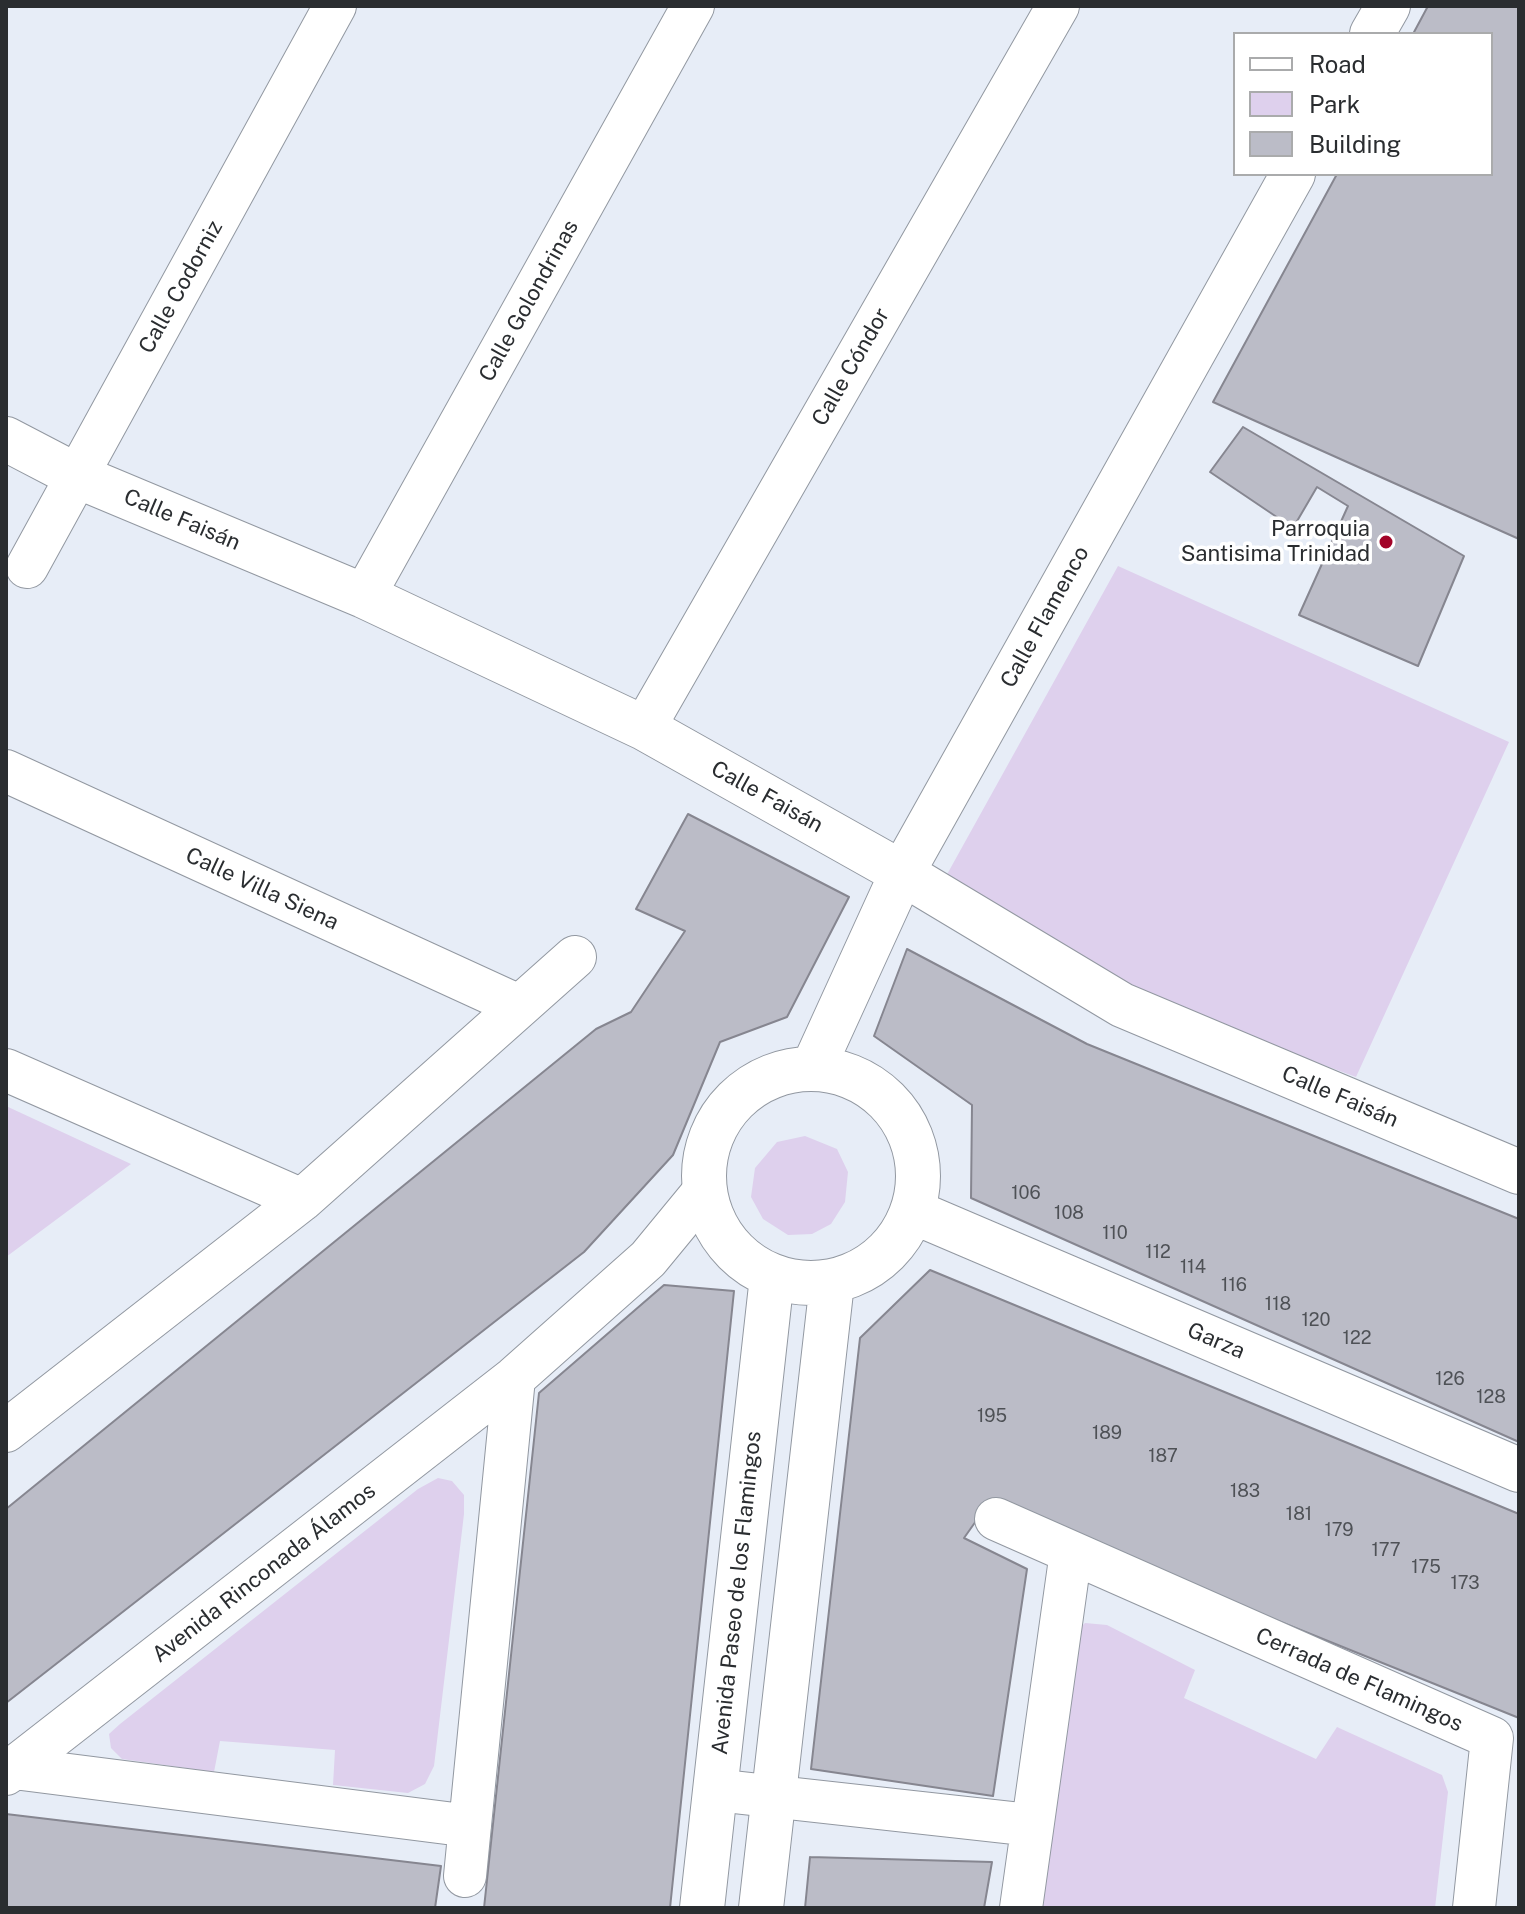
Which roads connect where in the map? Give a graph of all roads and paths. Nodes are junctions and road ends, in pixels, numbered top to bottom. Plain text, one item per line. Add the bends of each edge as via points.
1 (335, 6) edge
2 (693, 6) edge
3 (1058, 6) edge
4 (1388, 6) edge
5 (1373, 32) edge
6 (1292, 176) edge
7 (6, 439) edge
8 (77, 476) junction
9 (27, 567) dead end
10 (364, 596) junction
11 (644, 728) junction
12 (6, 771) edge
13 (902, 873) junction
14 (575, 957) dead end
15 (519, 1006) junction
16 (813, 1068) junction
17 (6, 1070) edge
18 (1519, 1172) edge
19 (704, 1191) junction
20 (302, 1200) junction
21 (914, 1212) junction
22 (772, 1277) junction
23 (832, 1283) junction
24 (514, 1378) junction
25 (6, 1431) edge
26 (1519, 1470) edge
27 (996, 1519) dead end
28 (1071, 1552) junction
29 (10, 1771) edge
30 (715, 1790) junction
31 (772, 1797) junction
32 (1031, 1825) junction
33 (470, 1826) junction
34 (465, 1876) dead end
35 (702, 1908) edge
36 (761, 1908) edge
37 (1021, 1908) edge
38 (1474, 1908) edge

1 - 8 street, Calle Codorniz
2 - 10 street, Calle Golondrinas
3 - 11 street, Calle Cóndor
4 - 5 main road
6 - 13 main road, Calle Flamenco
7 - 8 main road, Calle Faisán
8 - 9 street, Calle Codorniz
8 - 10 main road, Calle Faisán
10 - 11 main road, Calle Faisán
11 - 13 main road, Calle Faisán
12 - 15 street, Calle Villa Siena
13 - 16 main road, Calle Flamenco
13 - 18 main road, Calle Faisán via 1122,1005
14 - 15 street
15 - 20 street
16 - 19 main road via 777,1073 744,1091 719,1119 706,1154
16 - 21 main road via 846,1073 876,1089 900,1114 917,1156 920,1178
17 - 20 street
19 - 22 main road via 716,1227 739,1257
19 - 24 street, Avenida Rinconada Álamos via 648,1259
20 - 25 street
21 - 23 main road via 895,1245 867,1269
21 - 26 main road, Garza
22 - 23 main road via 801,1284
22 - 30 main road, Avenida Paseo de los Flamingos
23 - 31 main road
24 - 29 street, Avenida Rinconada Álamos
24 - 33 street
27 - 28 street, Cerrada de Flamingos
28 - 32 street
28 - 38 street, Cerrada de Flamingos via 1492,1738
29 - 33 street, Avenida Rinconada Álamos
30 - 31 street
30 - 35 main road, Avenida Paseo de los Flamingos
31 - 32 street
31 - 36 main road
32 - 37 street
33 - 34 street

